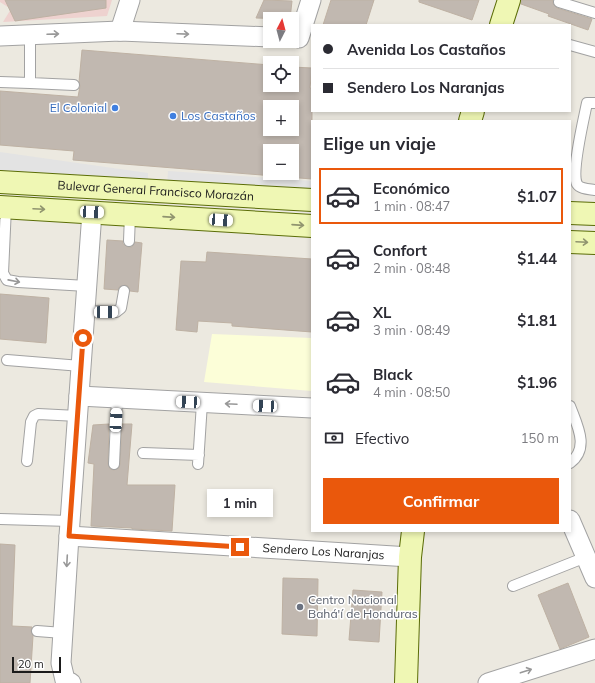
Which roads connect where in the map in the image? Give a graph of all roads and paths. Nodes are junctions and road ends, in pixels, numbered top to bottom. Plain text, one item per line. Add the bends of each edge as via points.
1 (130, 0) edge
2 (311, 0) edge
3 (509, 0) edge
4 (559, 2) dead end
5 (595, 13) edge
6 (504, 24) edge
7 (120, 31) junction
8 (30, 34) junction
9 (0, 36) edge
10 (263, 37) edge
11 (301, 40) edge
12 (571, 45) edge
13 (595, 52) edge
14 (0, 82) edge
15 (30, 83) junction
16 (74, 85) dead end
17 (595, 103) edge
18 (0, 182) edge
19 (595, 190) edge
20 (311, 200) edge
21 (3, 207) edge
22 (92, 212) junction
23 (571, 213) edge
24 (595, 214) edge
25 (130, 215) junction
26 (311, 226) edge
27 (129, 242) dead end
28 (571, 242) edge
29 (595, 243) edge
30 (87, 286) junction
31 (124, 290) dead end
32 (85, 311) junction
33 (7, 360) dead end
34 (81, 366) junction
35 (79, 396) junction
36 (117, 398) junction
37 (202, 403) junction
38 (311, 408) edge
39 (571, 409) edge
40 (78, 416) junction
41 (143, 453) dead end
42 (27, 461) dead end
43 (571, 462) edge
44 (114, 464) dead end
45 (0, 519) edge
46 (571, 522) edge
47 (69, 529) junction
48 (413, 532) edge
49 (410, 557) junction
50 (586, 557) junction
51 (595, 578) edge
52 (513, 586) dead end
53 (37, 631) dead end
54 (63, 633) junction
55 (595, 649) edge
56 (71, 683) edge
57 (406, 683) edge
58 (488, 683) edge

1 - 7 street
2 - 11 street
3 - 6 main road
4 - 5 lane
8 -> 7 street
7 -> 10 street
8 - 9 street
8 - 15 lane
12 - 13 lane
14 - 15 lane
15 - 16 lane
17 - 19 lane via 587,103 577,153 576,173 577,184 580,187
18 - 20 main road, Bulevar General Francisco Morazán
21 -> 22 main road, Bulevar General Francisco Morazán
21 -> 30 lane via 3,273 7,280
22 - 25 main road, Bulevar General Francisco Morazán
22 - 30 street
23 - 24 main road
25 -> 26 main road, Bulevar General Francisco Morazán
25 - 27 lane
28 -> 29 main road
30 - 32 street
31 - 32 lane via 121,308 116,312
32 - 34 street
33 - 34 lane
34 - 35 street
35 - 36 street
35 - 40 street
36 - 37 street
36 - 44 lane
38 -> 37 street
37 - 41 lane via 199,460
39 - 43 lane via 580,432 581,446 577,457
40 - 42 lane via 34,416 31,422
40 - 47 street
45 - 47 lane
46 - 50 street
47 - 49 street, Sendero Los Naranjas
47 -> 54 street
48 - 49 main road
49 - 57 main road
50 - 51 street
50 - 52 lane
53 - 54 lane
54 - 56 street via 61,663 65,680
58 -> 55 street

